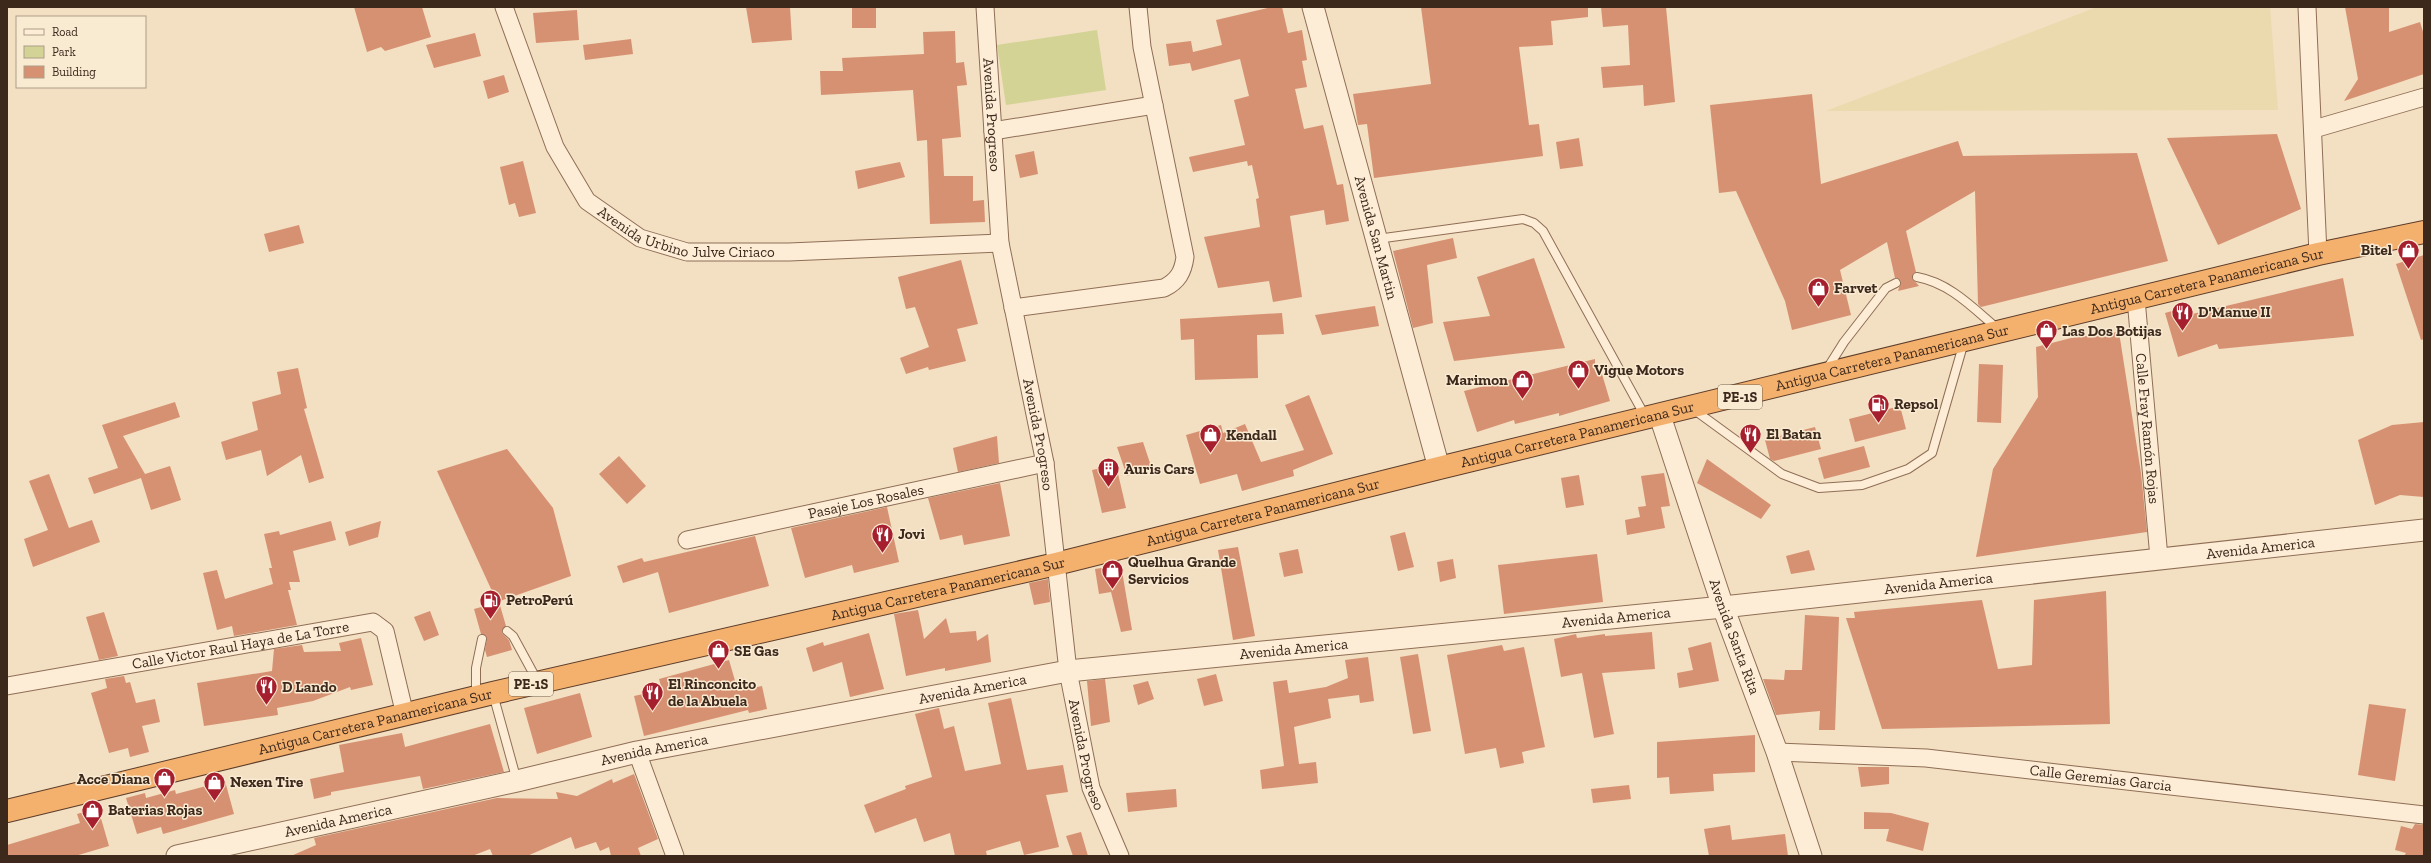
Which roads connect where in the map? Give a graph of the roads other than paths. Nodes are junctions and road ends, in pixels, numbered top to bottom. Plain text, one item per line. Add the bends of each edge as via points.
1 (504, 7) edge
2 (985, 7) edge
3 (1138, 7) edge
4 (1313, 7) edge
5 (2307, 7) edge
6 (2424, 96) edge
7 (1154, 105) junction
8 (2314, 129) junction
9 (993, 131) junction
10 (2424, 232) edge
11 (1377, 239) junction
12 (1000, 243) junction
13 (2318, 254) junction
14 (1917, 277) dead end
15 (1896, 283) dead end
16 (2136, 299) junction
17 (1013, 308) junction
18 (2002, 332) junction
19 (1965, 341) junction
20 (1823, 376) junction
21 (1692, 408) junction
22 (1654, 418) junction
23 (1045, 463) junction
24 (1439, 468) junction
25 (2424, 530) edge
26 (688, 540) dead end
27 (2159, 558) junction
28 (1056, 564) junction
29 (1723, 607) junction
30 (507, 631) dead end
31 (482, 639) dead end
32 (1068, 671) junction
33 (538, 683) junction
34 (7, 686) edge
35 (484, 695) junction
36 (405, 715) junction
37 (637, 752) junction
38 (1777, 752) junction
39 (517, 782) junction
40 (7, 811) edge
41 (2424, 815) edge
42 (177, 856) edge
43 (675, 856) edge
44 (1120, 856) edge
45 (1811, 856) edge

1 - 12 street, Avenida Urbino Julve Ciriaco via 555,147 587,201 640,238 688,252 788,252
2 - 9 street, Avenida Progreso
3 - 7 street via 1142,47
4 - 11 street, Avenida San Martin
5 - 8 street
6 - 8 street
7 - 9 street
7 - 17 street via 1185,257 1180,276 1164,288
8 - 13 street
9 - 12 street, Avenida Progreso
10 - 13 highway, Antigua Carretera Panamericana Sur / PE-1S
11 - 22 lane via 1523,219 1534,222 1543,231
11 - 24 street, Avenida San Martin
12 - 17 street, Avenida Progreso
13 - 16 highway, Antigua Carretera Panamericana Sur / PE-1S
14 - 18 lane via 1933,280 1957,294
15 - 20 lane via 1886,288 1849,336
16 - 18 highway, Antigua Carretera Panamericana Sur / PE-1S
16 - 27 street, Calle Fray Ramón Rojas
17 - 23 street, Avenida Progreso
18 - 19 highway, Antigua Carretera Panamericana Sur / PE-1S
19 - 20 highway, Antigua Carretera Panamericana Sur / PE-1S
19 - 21 lane via 1932,453 1908,469 1862,485 1819,488 1782,474
20 - 21 highway, Antigua Carretera Panamericana Sur / PE-1S
21 - 22 highway, Antigua Carretera Panamericana Sur / PE-1S
22 - 24 highway, Antigua Carretera Panamericana Sur / PE-1S
22 - 29 street, Avenida Santa Rita
23 - 26 street, Pasaje Los Rosales
23 - 28 street, Avenida Progreso
24 - 28 highway, Antigua Carretera Panamericana Sur / PE-1S
25 - 27 street, Avenida America
27 - 29 street, Avenida America
28 - 32 street, Avenida Progreso
28 - 33 highway, Antigua Carretera Panamericana Sur / PE-1S
29 - 32 street, Avenida America
29 - 38 street, Avenida Santa Rita
30 - 33 lane via 513,636
31 - 35 lane via 476,668
32 - 37 street, Avenida America
32 - 44 street, Avenida Progreso via 1091,788
33 - 35 highway, Antigua Carretera Panamericana Sur / PE-1S
34 - 36 street, Calle Victor Raul Haya de La Torre via 373,622 385,631
35 - 36 highway, Antigua Carretera Panamericana Sur / PE-1S
35 - 39 lane
36 - 40 highway, Antigua Carretera Panamericana Sur / PE-1S
37 - 39 street, Avenida America
37 - 43 street
38 - 41 street, Calle Geremias Garcia via 1926,758
38 - 45 street, Avenida Santa Rita
39 - 42 street, Avenida America

